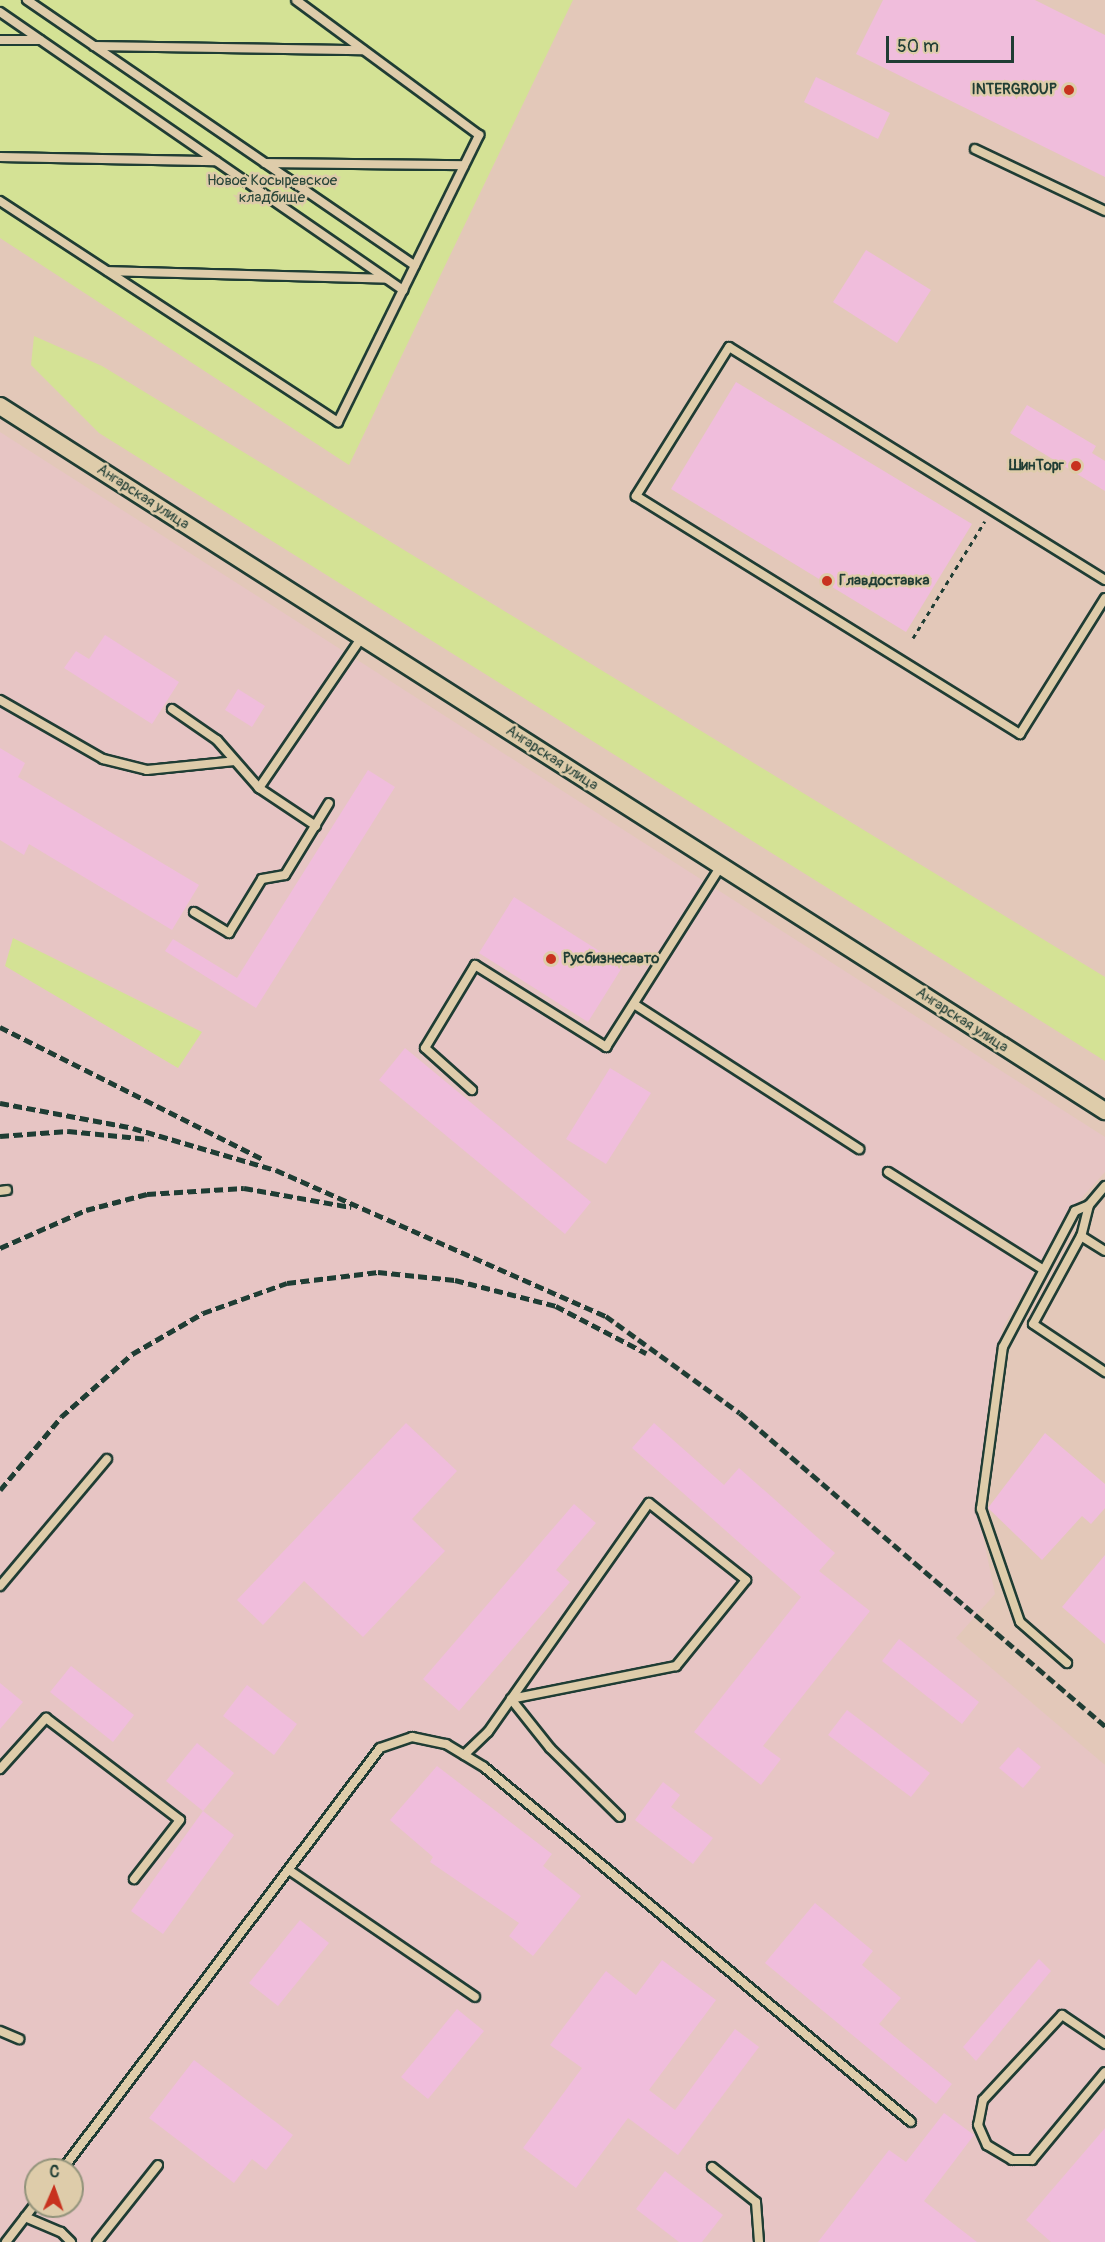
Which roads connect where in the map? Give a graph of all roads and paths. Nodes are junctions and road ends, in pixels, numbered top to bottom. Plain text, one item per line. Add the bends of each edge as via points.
1 (27, 0) edge
2 (296, 0) edge
3 (0, 12) edge
4 (0, 40) edge
5 (40, 40) junction
6 (94, 46) junction
7 (364, 50) junction
8 (975, 148) dead end
9 (0, 157) edge
10 (216, 161) junction
11 (264, 163) junction
12 (464, 165) junction
13 (0, 201) edge
14 (1105, 211) edge
15 (415, 266) junction
16 (108, 271) junction
17 (388, 279) junction
18 (403, 290) junction
19 (0, 406) edge
20 (985, 521) dead end
21 (1105, 580) edge
22 (1105, 598) edge
23 (362, 637) junction
24 (913, 638) dead end
25 (0, 700) edge
26 (172, 709) dead end
27 (235, 761) junction
28 (259, 788) junction
29 (329, 803) dead end
30 (316, 826) junction
31 (721, 866) junction
32 (194, 912) dead end
33 (634, 1004) junction
34 (472, 1090) dead end
35 (1105, 1111) edge
36 (859, 1149) dead end
37 (888, 1172) dead end
38 (1105, 1186) edge
39 (1089, 1205) junction
40 (1081, 1236) junction
41 (1105, 1251) edge
42 (1042, 1269) junction
43 (1105, 1372) edge
44 (107, 1459) dead end
45 (0, 1586) edge
46 (1067, 1663) dead end
47 (512, 1699) junction
48 (465, 1755) junction
49 (0, 1769) edge
50 (620, 1817) dead end
51 (289, 1870) junction
52 (134, 1879) dead end
53 (475, 1997) dead end
54 (0, 2031) edge
55 (19, 2040) dead end
56 (1105, 2044) edge
57 (1105, 2072) edge
58 (911, 2122) dead end
59 (71, 2158) edge
60 (158, 2165) dead end
61 (712, 2167) dead end
62 (24, 2218) edge
63 (27, 2218) edge
64 (6, 2242) edge
65 (71, 2242) edge
66 (97, 2242) edge
67 (759, 2242) edge

1 - 6 lane
2 - 7 lane
3 - 5 lane
4 - 5 lane
5 - 10 lane
6 - 7 lane
6 - 11 lane
7 - 12 lane via 479,135
8 - 14 lane
9 - 10 lane
10 - 17 lane
11 - 12 lane
11 - 15 lane
12 - 15 lane
13 - 16 lane
15 - 18 lane
16 - 17 lane
16 - 18 lane via 338,422
17 - 18 lane
19 - 23 street, Ангарская улица
20 - 24 path
21 - 22 lane via 729,347 636,496 1020,734
23 - 28 lane
23 - 31 street, Ангарская улица
25 - 27 lane via 103,759 147,770
26 - 27 lane via 217,740
27 - 28 lane
28 - 30 lane
29 - 30 lane
30 - 32 lane via 285,875 262,879 229,933
31 - 33 lane
31 - 35 street, Ангарская улица
33 - 34 lane via 606,1047 475,965 424,1048
33 - 36 lane
37 - 42 lane
38 - 39 lane
39 - 40 lane
39 - 42 lane via 1075,1211
40 - 41 lane
40 - 43 lane via 1033,1324
42 - 46 lane via 1003,1347 981,1509 1020,1622
44 - 45 lane
47 - 47 lane via 649,1503 746,1580 676,1666
47 - 48 lane
47 - 50 lane via 550,1748
48 - 51 lane via 446,1744 412,1737 380,1748
48 - 58 lane
49 - 52 lane via 46,1718 180,1820
51 - 53 lane
51 - 59 lane
54 - 55 lane
56 - 57 lane via 1075,2019 1062,2015 983,2100 978,2125 987,2145 1012,2160 1032,2160
60 - 66 lane
61 - 67 lane via 756,2202
62 - 64 lane
63 - 65 lane via 62,2232

